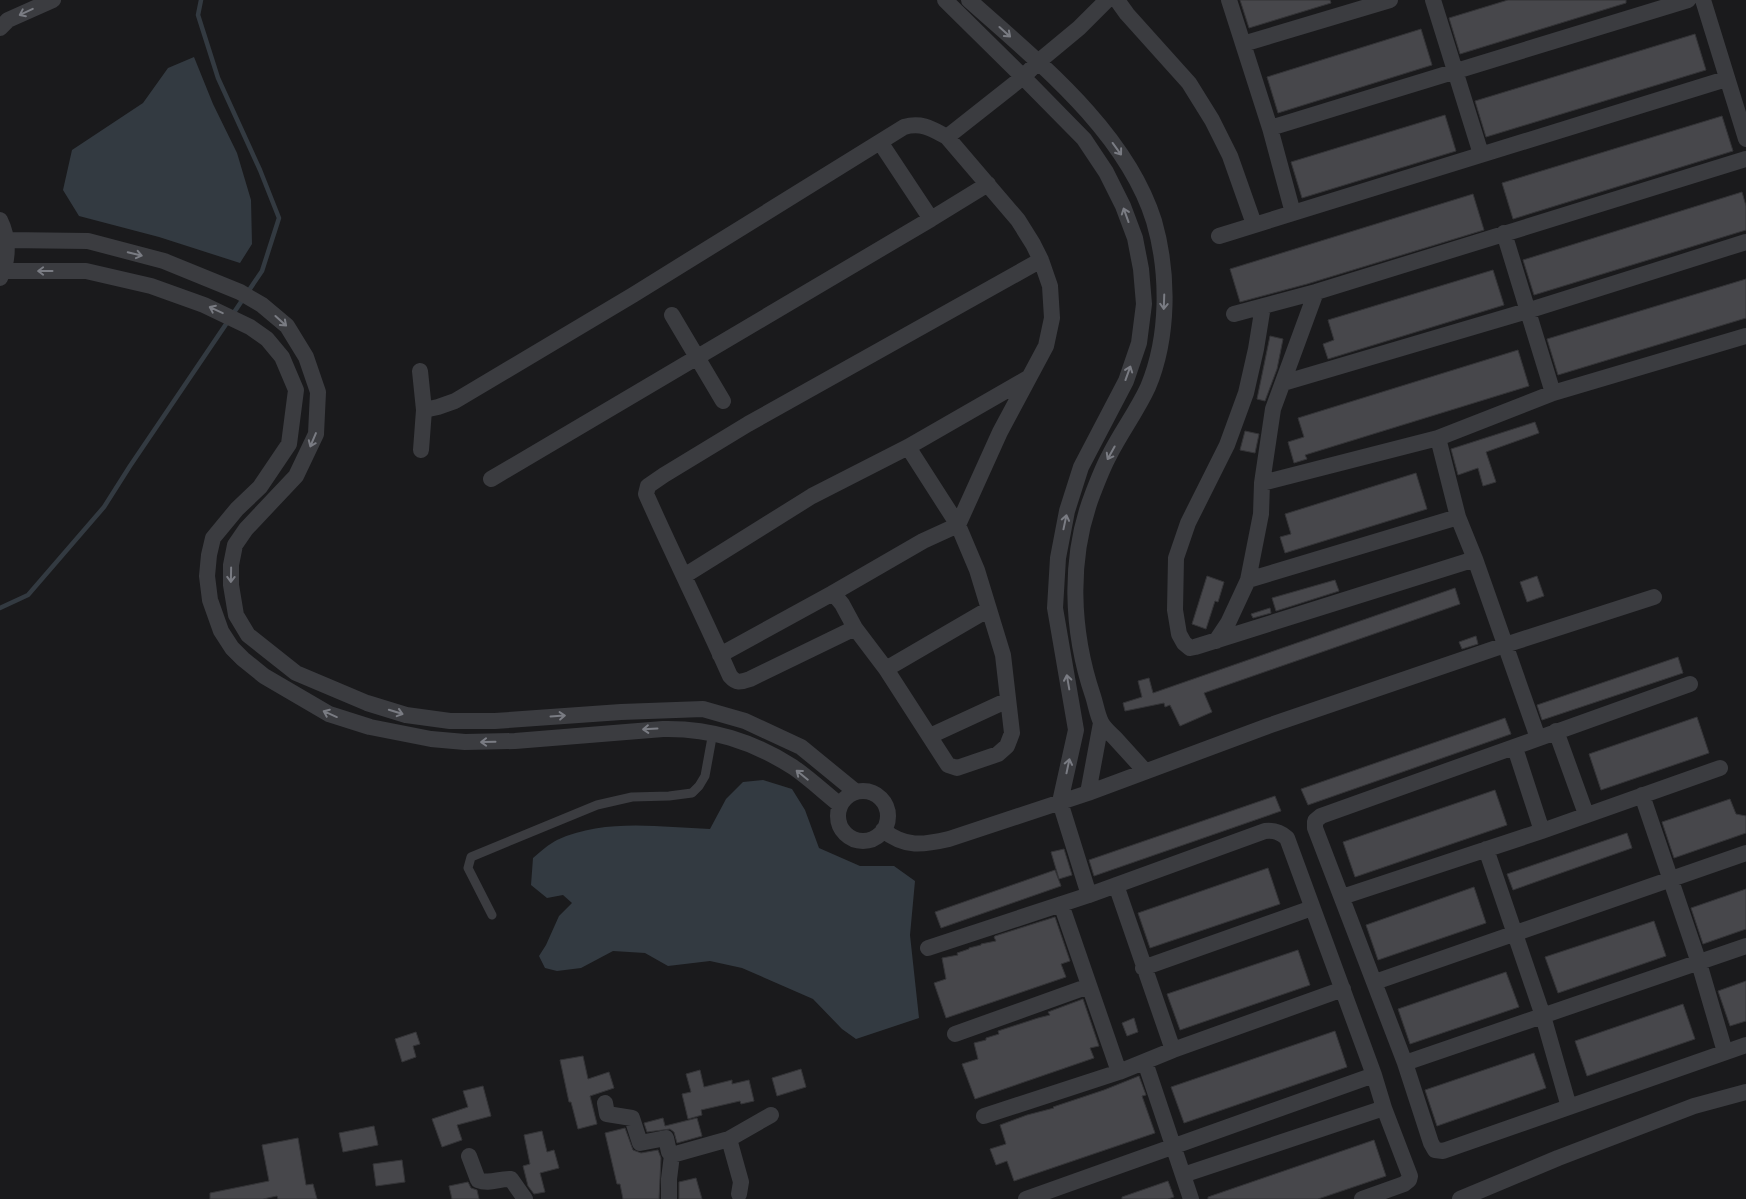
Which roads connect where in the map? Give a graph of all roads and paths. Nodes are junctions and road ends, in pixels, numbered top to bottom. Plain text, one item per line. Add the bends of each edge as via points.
1 (54, 0) edge
2 (945, 0) edge
3 (969, 0) edge
4 (1107, 0) edge
5 (1117, 0) edge
6 (1229, 0) edge
7 (1390, 0) edge
8 (1433, 0) edge
9 (1688, 0) edge
10 (1703, 0) edge
11 (0, 28) edge
12 (1243, 44) junction
13 (1038, 62) junction
14 (1456, 72) junction
15 (1023, 77) junction
16 (1726, 79) junction
17 (1270, 128) junction
18 (947, 137) junction
19 (1746, 139) edge
20 (880, 142) junction
21 (1481, 154) junction
22 (1746, 159) edge
23 (988, 184) junction
24 (1293, 213) junction
25 (931, 219) junction
26 (0, 220) edge
27 (1254, 224) junction
28 (1504, 233) junction
29 (1219, 236) dead end
30 (6, 240) junction
31 (1746, 242) edge
32 (1041, 260) junction
33 (2, 275) edge
34 (1316, 292) junction
35 (1263, 306) junction
36 (1527, 311) junction
37 (1234, 314) dead end
38 (672, 315) dead end
39 (1746, 336) edge
40 (696, 358) junction
41 (420, 371) dead end
42 (1028, 378) junction
43 (1283, 383) junction
44 (1554, 393) junction
45 (723, 400) dead end
46 (424, 410) junction
47 (1438, 438) junction
48 (908, 447) junction
49 (421, 450) dead end
50 (491, 479) dead end
51 (1262, 483) junction
52 (1458, 517) junction
53 (958, 525) junction
54 (1475, 559) junction
55 (684, 576) junction
56 (1248, 580) junction
57 (833, 593) junction
58 (1654, 597) dead end
59 (988, 609) junction
60 (855, 628) junction
61 (1216, 641) junction
62 (1504, 645) junction
63 (720, 655) junction
64 (886, 669) junction
65 (1690, 684) dead end
66 (1008, 700) junction
67 (1101, 723) junction
68 (1556, 731) junction
69 (713, 732) junction
70 (930, 736) junction
71 (1538, 738) junction
72 (1515, 748) junction
73 (1720, 768) dead end
74 (1145, 771) junction
75 (856, 792) junction
76 (1088, 793) junction
77 (1642, 795) junction
78 (1060, 802) junction
79 (840, 806) junction
80 (1586, 814) junction
81 (883, 830) junction
82 (1542, 831) junction
83 (1486, 849) junction
84 (1746, 853) edge
85 (1670, 880) junction
86 (1116, 885) junction
87 (1089, 895) junction
88 (1342, 897) junction
89 (1062, 904) junction
90 (1312, 908) junction
91 (492, 915) dead end
92 (1515, 932) junction
93 (1746, 946) edge
94 (928, 948) dead end
95 (1699, 963) junction
96 (1143, 968) junction
97 (1375, 982) junction
98 (1089, 986) junction
99 (1343, 989) junction
100 (1543, 1016) junction
101 (955, 1034) dead end
102 (1746, 1045) edge
103 (1173, 1050) junction
104 (1725, 1052) junction
105 (1145, 1062) junction
106 (1405, 1063) junction
107 (1119, 1072) junction
108 (1374, 1075) junction
109 (1746, 1092) edge
110 (605, 1103) dead end
111 (1569, 1107) junction
112 (1384, 1108) junction
113 (771, 1115) dead end
114 (984, 1116) dead end
115 (728, 1140) junction
116 (1173, 1147) junction
117 (672, 1155) junction
118 (469, 1156) dead end
119 (1183, 1175) junction
120 (739, 1194) dead end
121 (525, 1199) edge
122 (669, 1199) edge
123 (1026, 1199) edge
124 (1191, 1199) edge
125 (1362, 1199) edge
126 (1460, 1199) edge

1 -> 11 street via 8,20
2 - 15 street
3 -> 13 street
4 - 13 street
5 - 27 street via 1189,83 1212,120 1230,156
6 - 12 street
7 - 12 street
8 - 14 street
9 - 14 street
10 - 16 street
12 - 17 street
13 - 15 street
13 -> 67 street via 1072,95 1120,151 1153,221 1161,257 1163,325 1156,363 1148,386 1108,457 1080,534 1075,585 1079,637 1086,678
14 - 17 street
14 - 21 street
15 - 18 street
78 -> 15 street via 1076,730 1055,608 1058,558 1067,511 1081,467 1126,380 1139,342 1144,304 1134,238 1106,172 1084,139
16 - 19 street
16 - 21 street
17 - 24 street
18 - 20 street via 915,124
18 - 23 street
20 - 25 street
20 - 46 street via 455,401
21 - 24 street
22 - 28 street
23 - 25 street
23 - 32 street via 1018,220
24 - 27 street
25 - 40 street
26 - 30 street
27 - 29 street
28 - 34 street
28 - 36 street
30 - 33 street
30 -> 75 street via 88,241 164,261 240,292 262,304 287,326 306,357 318,392 316,434 296,476 235,545 231,585 236,615 248,635 296,673 367,703 406,715 450,721 703,709 745,721 800,747
31 - 36 street
32 - 42 street via 1050,286 1052,318 1046,346
32 - 55 street via 748,424 648,486 646,494
69 -> 33 street via 683,728 516,741 431,739 370,727 329,714 264,676 232,648 221,631 210,600 207,576 214,538 260,487 290,444 296,390 282,357 267,339 250,327 204,305 151,286 86,271
34 - 35 street
34 - 43 street
35 - 37 street
35 - 61 street via 1246,393 1227,445 1188,523 1176,558 1175,610 1179,634 1190,648
36 - 43 street
36 - 44 street
38 - 40 street
39 - 44 street
40 - 45 street
40 - 50 street
41 - 46 street
42 - 48 street
42 - 53 street
43 - 51 street via 1273,409
44 - 47 street
46 - 49 street
47 - 51 street
47 - 52 street
48 - 53 street
48 - 55 street via 812,496
51 - 56 street via 1261,514
52 - 54 street
52 - 56 street
53 - 57 street via 924,540
53 - 59 street via 977,570
54 - 61 street
54 - 62 street
55 - 63 street
56 - 61 street
57 - 60 street
57 - 63 street
58 - 62 street
59 - 64 street
59 - 66 street via 1003,654
60 - 63 street via 740,682 730,676
60 - 64 street
62 - 71 street
62 - 74 street
64 - 70 street
65 - 68 street
66 - 70 street
66 - 70 street via 1012,734 1007,746 998,754 952,768
67 - 74 street
67 - 76 street
68 - 71 street
68 - 80 street
79 -> 69 street via 793,767 750,744
69 - 91 lane via 705,776 692,793 632,797 597,805 471,857 468,868
71 - 72 street
72 - 82 street
72 - 88 street via 1321,816 1315,821
73 - 77 street
74 - 76 street
75 - 79 street via 844,799
75 - 81 street via 870,792 881,798 888,810
76 - 78 street
77 - 80 street
77 - 85 street
78 - 81 street via 930,844 913,844 893,838
78 - 87 street
79 - 81 street via 838,820 844,833 850,837 864,841 878,836
80 - 82 street
82 - 83 street
83 - 88 street
83 - 92 street
84 - 85 street
85 - 92 street
85 - 95 street
86 - 87 street
86 - 90 street via 1271,830 1287,838
86 - 96 street
87 - 89 street
88 - 97 street
89 - 94 street
89 - 98 street
90 - 96 street
90 - 99 street
92 - 97 street
92 - 100 street
93 - 95 street
95 - 100 street
95 - 104 street
96 - 103 street
97 - 106 street
98 - 101 street
98 - 107 street
99 - 103 street
99 - 108 street
100 - 106 street
100 - 111 street
102 - 104 street
103 - 105 street
104 - 111 street
105 - 107 street
105 - 116 street
106 - 111 street via 1435,1150 1443,1151
107 - 114 street
108 - 112 street
108 - 116 street
109 - 126 street via 1694,1106
110 - 117 street via 607,1114 632,1118 640,1143 666,1138
112 - 119 street
112 - 125 street via 1410,1176 1404,1184
113 - 115 street
115 - 117 street
115 - 120 street via 741,1182
116 - 119 street
116 - 123 street
117 - 122 street
118 - 121 street via 478,1180 487,1183 511,1179
119 - 124 street

